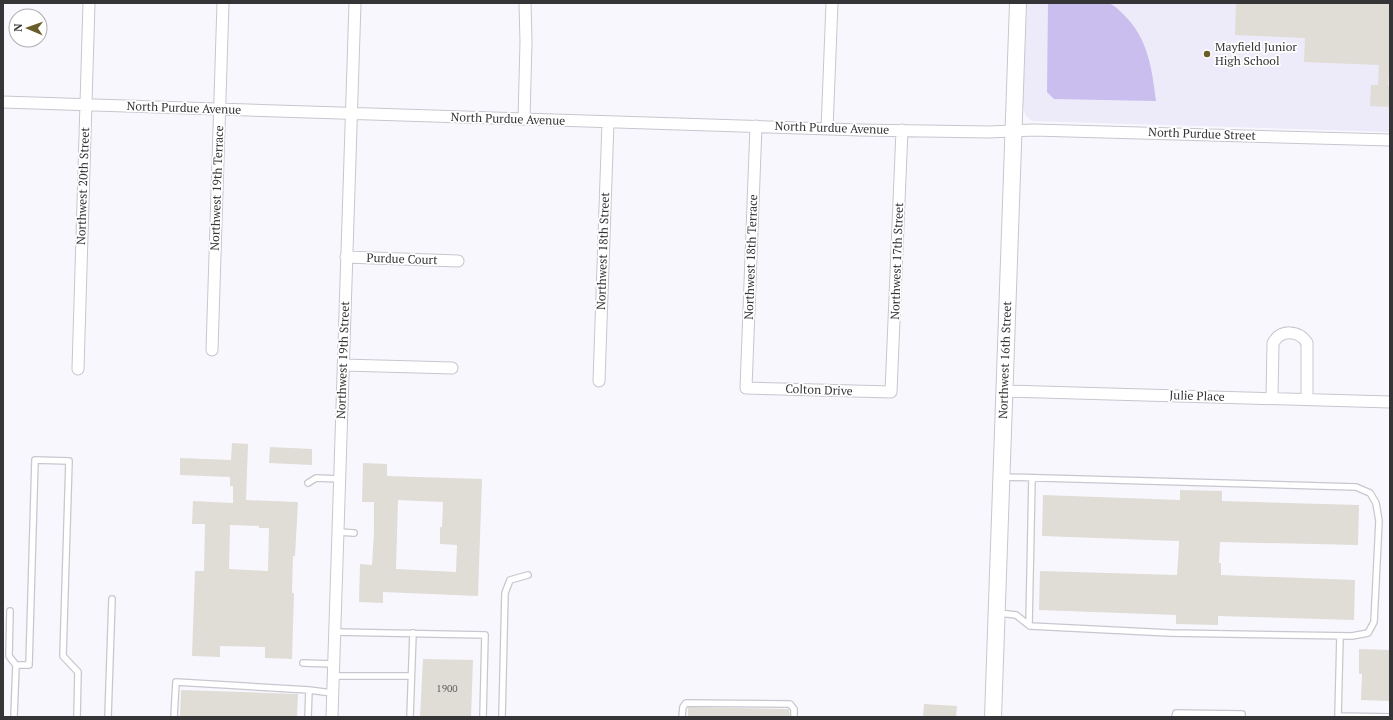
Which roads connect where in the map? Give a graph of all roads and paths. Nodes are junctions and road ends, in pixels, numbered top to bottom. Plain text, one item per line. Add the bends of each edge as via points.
1 (89, 3) edge
2 (223, 3) edge
3 (355, 3) edge
4 (525, 3) edge
5 (832, 3) edge
6 (1018, 3) edge
7 (3, 102) edge
8 (86, 105) junction
9 (219, 109) junction
10 (352, 113) junction
11 (524, 119) junction
12 (608, 122) junction
13 (756, 126) junction
14 (827, 129) junction
15 (902, 130) junction
16 (1014, 131) junction
17 (1390, 140) edge
18 (346, 257) junction
19 (458, 261) dead end
20 (212, 350) dead end
21 (343, 365) junction
22 (452, 368) dead end
23 (78, 369) dead end
24 (598, 381) dead end
25 (746, 388) joint
26 (1004, 391) junction
27 (891, 392) joint
28 (1272, 398) junction
29 (1307, 399) junction
30 (1390, 402) edge
31 (1001, 477) junction
32 (1032, 478) junction
33 (339, 480) junction
34 (308, 484) dead end
35 (338, 532) junction
36 (354, 532) dead end
37 (528, 574) dead end
38 (112, 599) dead end
39 (10, 611) dead end
40 (996, 613) junction
41 (1029, 625) junction
42 (334, 632) junction
43 (413, 633) junction
44 (1340, 636) junction
45 (303, 663) dead end
46 (333, 664) junction
47 (16, 665) junction
48 (333, 676) junction
49 (411, 676) junction
50 (309, 690) junction
51 (332, 693) junction
52 (14, 717) edge
53 (76, 717) edge
54 (108, 717) edge
55 (174, 717) edge
56 (308, 717) edge
57 (332, 717) edge
58 (410, 717) edge
59 (483, 717) edge
60 (502, 717) edge
61 (682, 717) edge
62 (794, 717) edge
63 (993, 717) edge
64 (1176, 717) edge
65 (1242, 717) edge
66 (1338, 717) edge
67 (1390, 717) edge

1 - 8 street, Northwest 20th Street
2 - 9 street, Northwest 19th Terrace
3 - 10 street, Northwest 19th Street
4 - 11 street
5 - 14 street
6 - 16 street, Northwest 16th Street
7 - 8 street, North Purdue Avenue
8 - 9 street, North Purdue Avenue
8 - 23 street, Northwest 20th Street
9 - 10 street, North Purdue Avenue
9 - 20 street, Northwest 19th Terrace
10 - 11 street, North Purdue Avenue
10 - 18 street, Northwest 19th Street
11 - 12 street, North Purdue Avenue
12 - 13 street, North Purdue Avenue
12 - 24 street, Northwest 18th Street
13 - 14 street, North Purdue Avenue
13 - 25 street, Northwest 18th Terrace
14 - 15 street, North Purdue Avenue
15 - 16 street, North Purdue Avenue
15 - 27 street, Northwest 17th Street
16 - 17 street, North Purdue Street
16 - 26 street, Northwest 16th Street
18 - 19 street, Purdue Court
18 - 21 street, Northwest 19th Street
21 - 22 street
21 - 33 street, Northwest 19th Street
25 - 27 street, Colton Drive
26 - 28 street, Julie Place
26 - 31 street, Northwest 16th Street
28 - 29 street, Julie Place
28 - 29 street via 1274,343 1276,338 1283,334 1295,333 1307,343
29 - 30 street, Julie Place
31 - 32 lane
31 - 40 street, Northwest 16th Street
32 - 41 lane
32 - 44 lane via 1356,487 1370,493 1376,503 1378,521 1374,622 1368,633
33 - 34 lane via 316,478
33 - 35 street, Northwest 19th Street
35 - 36 lane
35 - 42 street, Northwest 19th Street
37 - 60 lane via 510,580 505,594
38 - 54 lane
39 - 47 lane via 9,656
40 - 41 lane via 1016,615
40 - 63 street, Northwest 16th Street
41 - 44 lane via 1170,633
42 - 43 lane
42 - 46 street, Northwest 19th Street
43 - 49 lane
43 - 59 lane via 485,635
44 - 66 lane
45 - 46 lane
46 - 48 street, Northwest 19th Street
47 - 52 lane
47 - 53 lane via 29,665 35,460 69,461 63,656 78,672
48 - 49 lane
48 - 51 street, Northwest 19th Street
49 - 58 lane
50 - 51 lane
50 - 55 lane via 176,682
50 - 56 lane
51 - 57 street, Northwest 19th Street
61 - 62 lane via 682,707 686,703 694,703 790,704 794,709
64 - 65 lane via 1176,713 1242,714
66 - 67 lane

